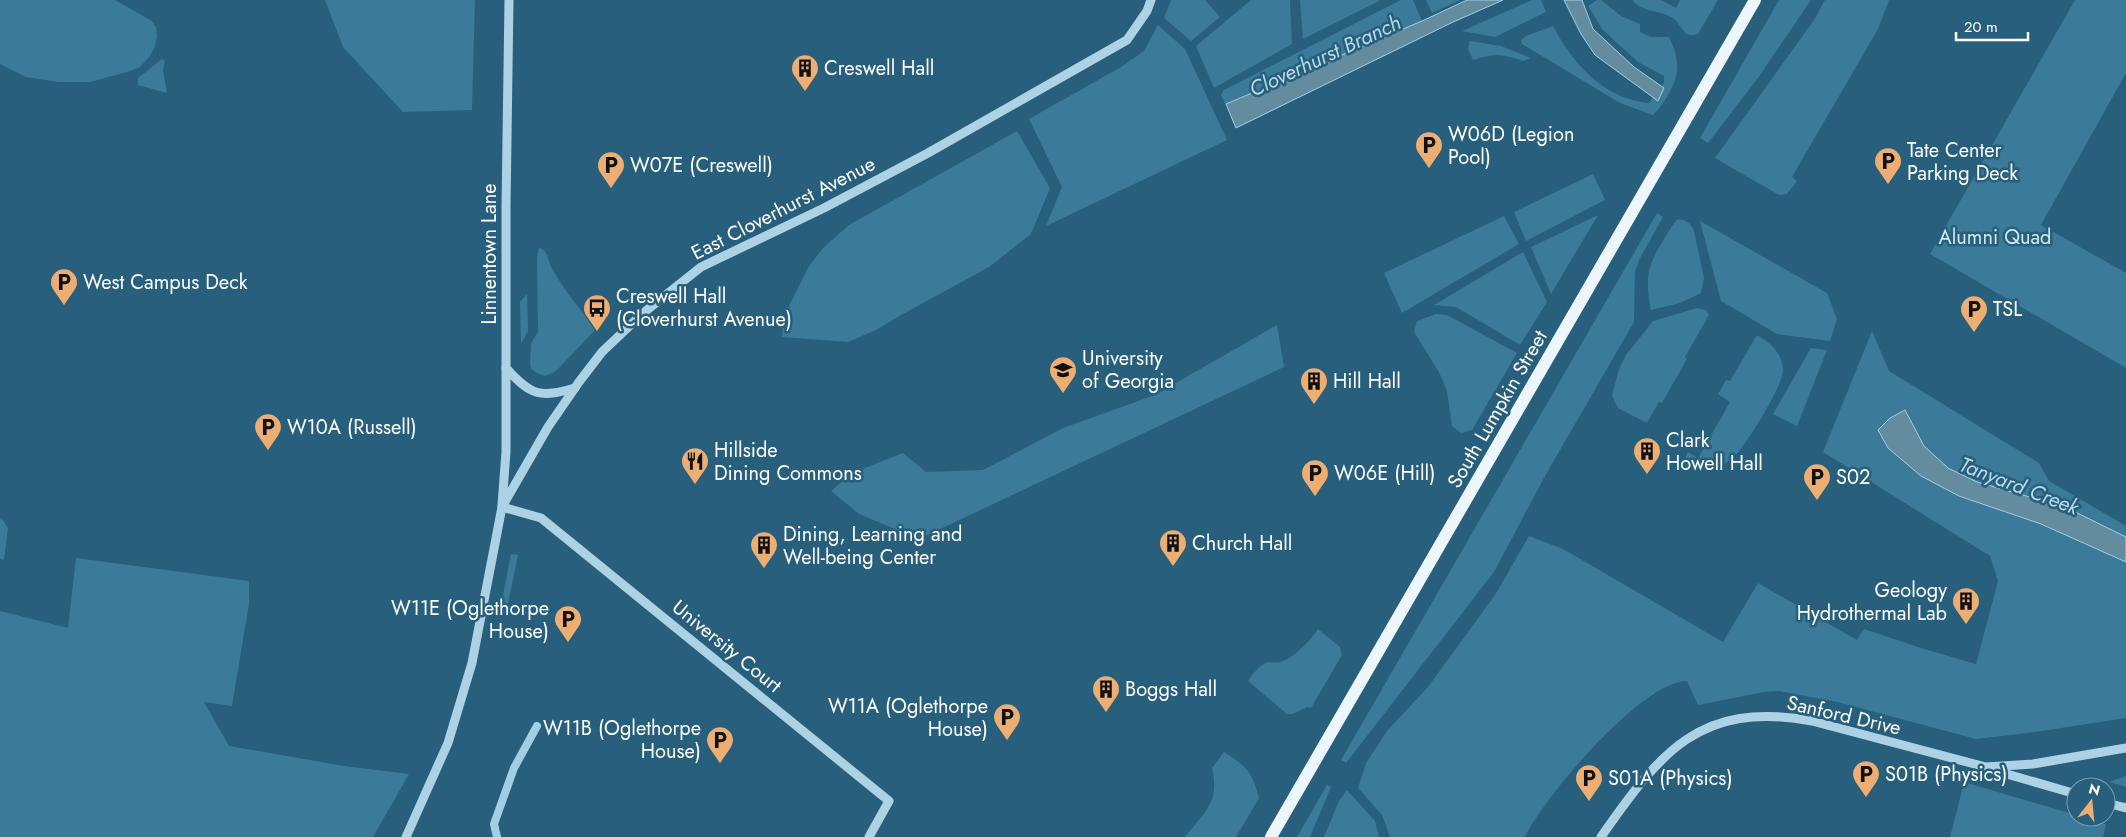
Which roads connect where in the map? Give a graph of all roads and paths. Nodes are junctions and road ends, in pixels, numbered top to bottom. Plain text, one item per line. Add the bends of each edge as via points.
1 (509, 0) edge
2 (1151, 0) edge
3 (1755, 0) edge
4 (506, 368) junction
5 (575, 388) junction
6 (502, 508) junction
7 (2126, 748) edge
8 (1986, 768) junction
9 (2066, 791) edge
10 (406, 837) edge
11 (869, 837) edge
12 (1271, 837) edge
13 (1601, 837) edge

1 - 4 street, Linnentown Lane
2 - 5 street, East Cloverhurst Avenue via 1148,11 1126,40 934,149 824,208 701,268 642,314 606,348
3 - 12 main road, South Lumpkin Street
4 - 5 street via 522,386 537,393 552,395
4 - 6 street, Linnentown Lane
5 - 6 street, East Cloverhurst Avenue via 548,427
6 - 10 street, East Cloverhurst Avenue via 472,663 448,743
6 - 11 street, University Court via 541,518 889,802
7 - 8 street, Sanford Drive via 2033,764
8 - 9 street
8 - 13 street, Sanford Drive via 1803,719 1762,716 1730,720 1700,729 1652,767

